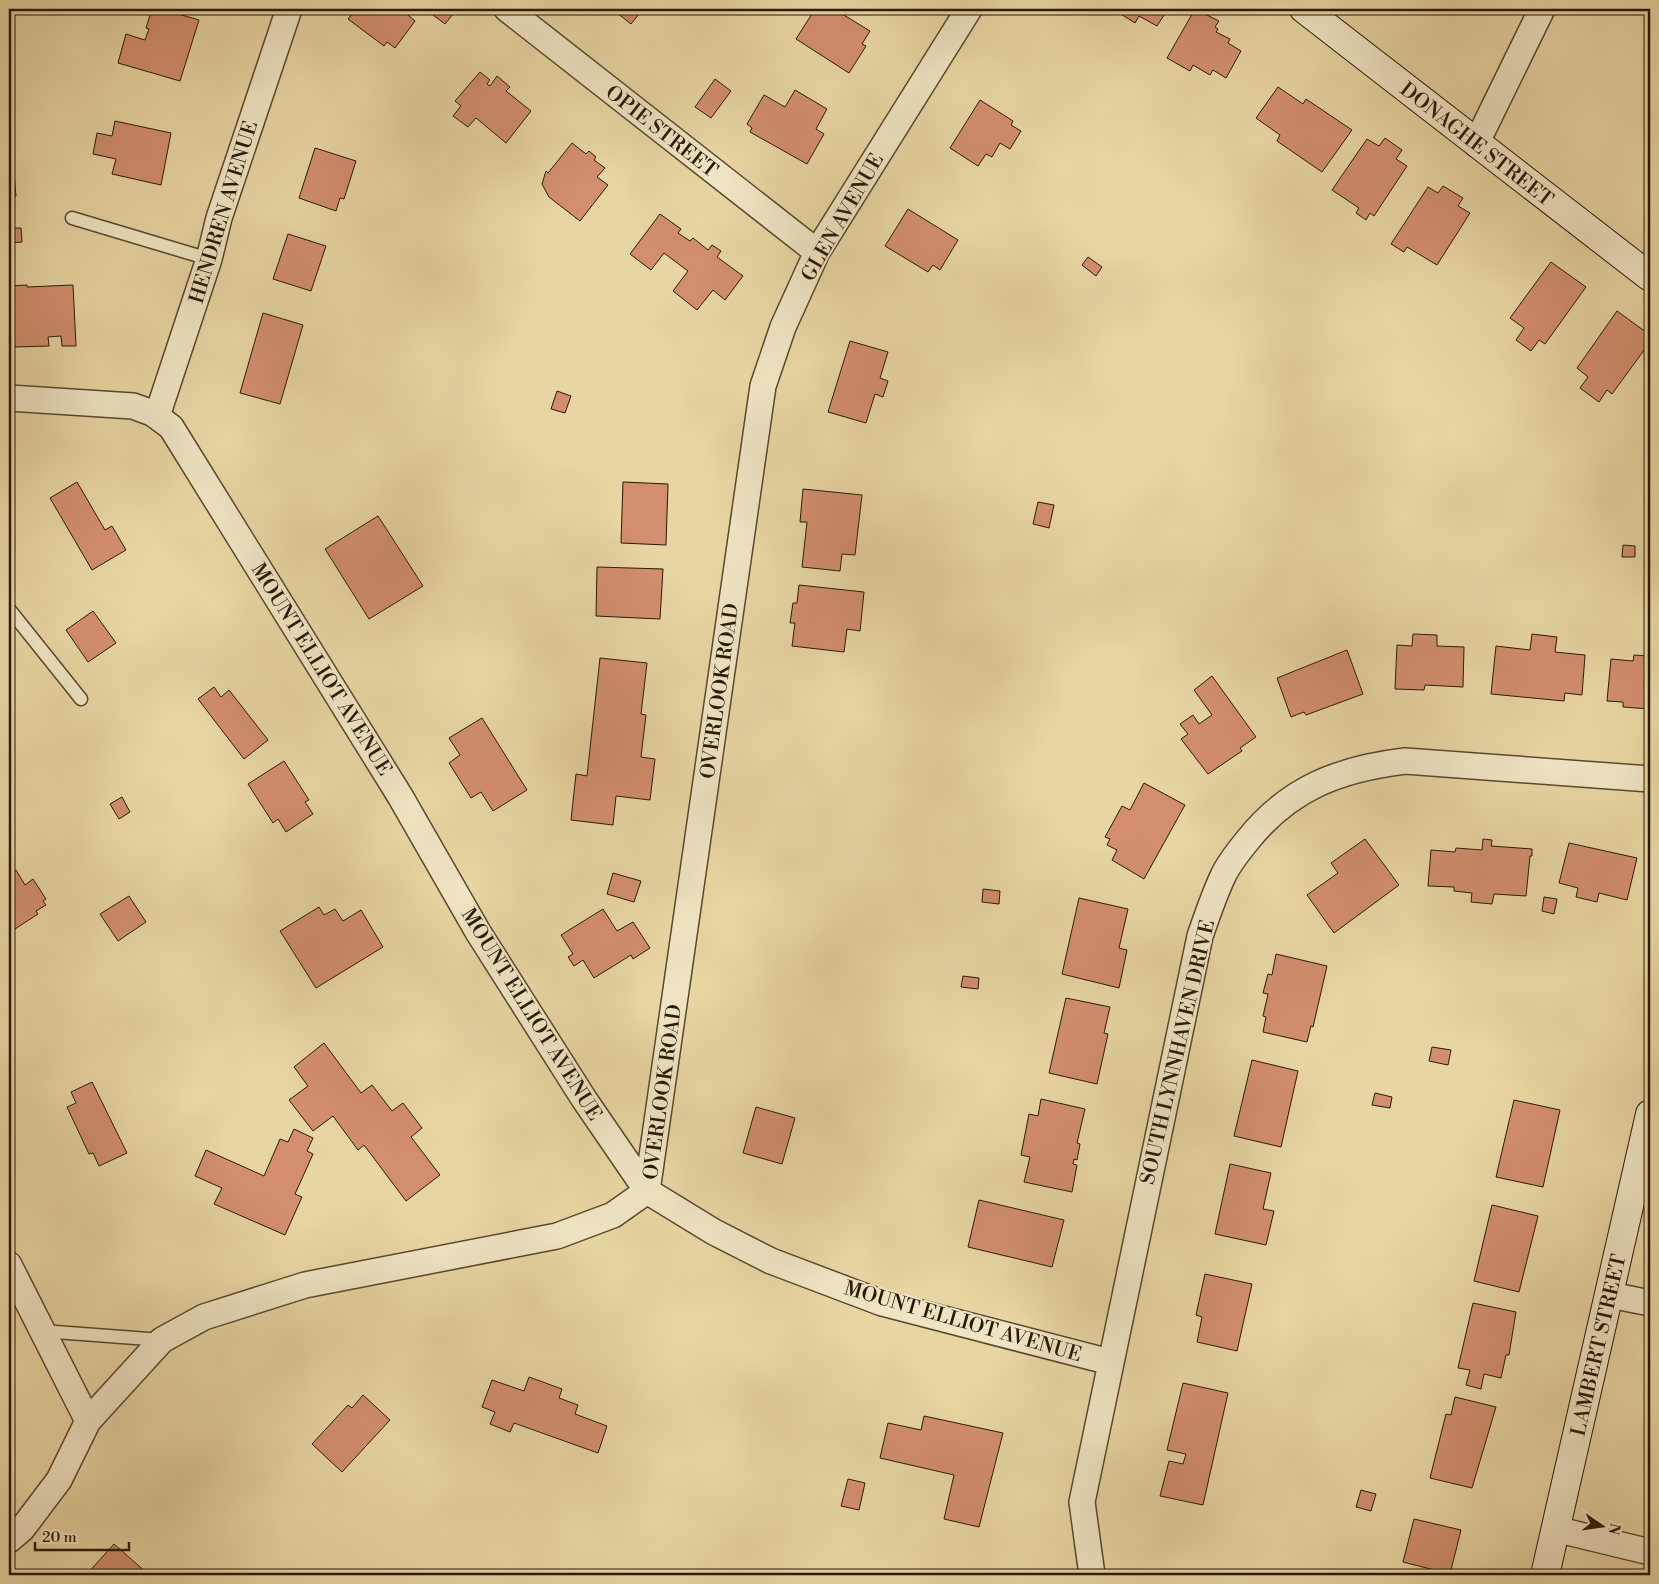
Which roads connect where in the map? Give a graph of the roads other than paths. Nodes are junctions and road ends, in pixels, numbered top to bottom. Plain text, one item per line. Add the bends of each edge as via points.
1 (289, 9) edge
2 (507, 9) edge
3 (968, 9) edge
4 (1304, 9) edge
5 (1542, 9) edge
6 (1476, 144) junction
7 (72, 218) dead end
8 (817, 252) junction
9 (209, 259) junction
10 (1650, 277) edge
11 (9, 398) edge
12 (157, 416) junction
13 (751, 472) joint
14 (9, 609) edge
15 (81, 699) dead end
16 (1650, 778) edge
17 (1650, 1114) edge
18 (648, 1191) junction
19 (9, 1265) edge
20 (1610, 1295) junction
21 (1650, 1303) edge
22 (42, 1331) junction
23 (162, 1340) junction
24 (1110, 1362) junction
25 (88, 1421) junction
26 (1556, 1529) junction
27 (9, 1540) edge
28 (1650, 1552) edge
29 (1092, 1575) edge
30 (1545, 1575) edge

1 - 9 street, HENDREN AVENUE
2 - 8 street, OPIE STREET
3 - 8 street, GLEN AVENUE
4 - 6 street, DONAGHE STREET
5 - 6 street
6 - 10 street, DONAGHE STREET
7 - 9 lane
8 - 13 street, GLEN AVENUE via 783,327 763,386
9 - 12 street, HENDREN AVENUE
11 - 12 street, MOUNT ELLIOT AVENUE via 133,406
12 - 18 street, MOUNT ELLIOT AVENUE via 180,439 395,787 478,932 584,1099
13 - 18 street, OVERLOOK ROAD
14 - 15 lane
16 - 24 street, SOUTH LYNNHAVEN DRIVE via 1405,761 1378,764 1326,780 1296,795 1282,804 1253,833 1223,875 1200,936
17 - 20 street, LAMBERT STREET
18 - 23 street, OVERLOOK ROAD via 613,1214 557,1236 305,1285 204,1318
18 - 24 street, MOUNT ELLIOT AVENUE via 714,1232 771,1262 873,1299
19 - 22 street
20 - 21 street
20 - 26 street, LAMBERT STREET
22 - 23 lane
22 - 25 street
23 - 25 street, OVERLOOK ROAD
24 - 29 street, SOUTH LYNNHAVEN DRIVE via 1082,1502
25 - 27 street, OVERLOOK ROAD via 59,1480 22,1529
26 - 28 street
26 - 30 street, LAMBERT STREET

